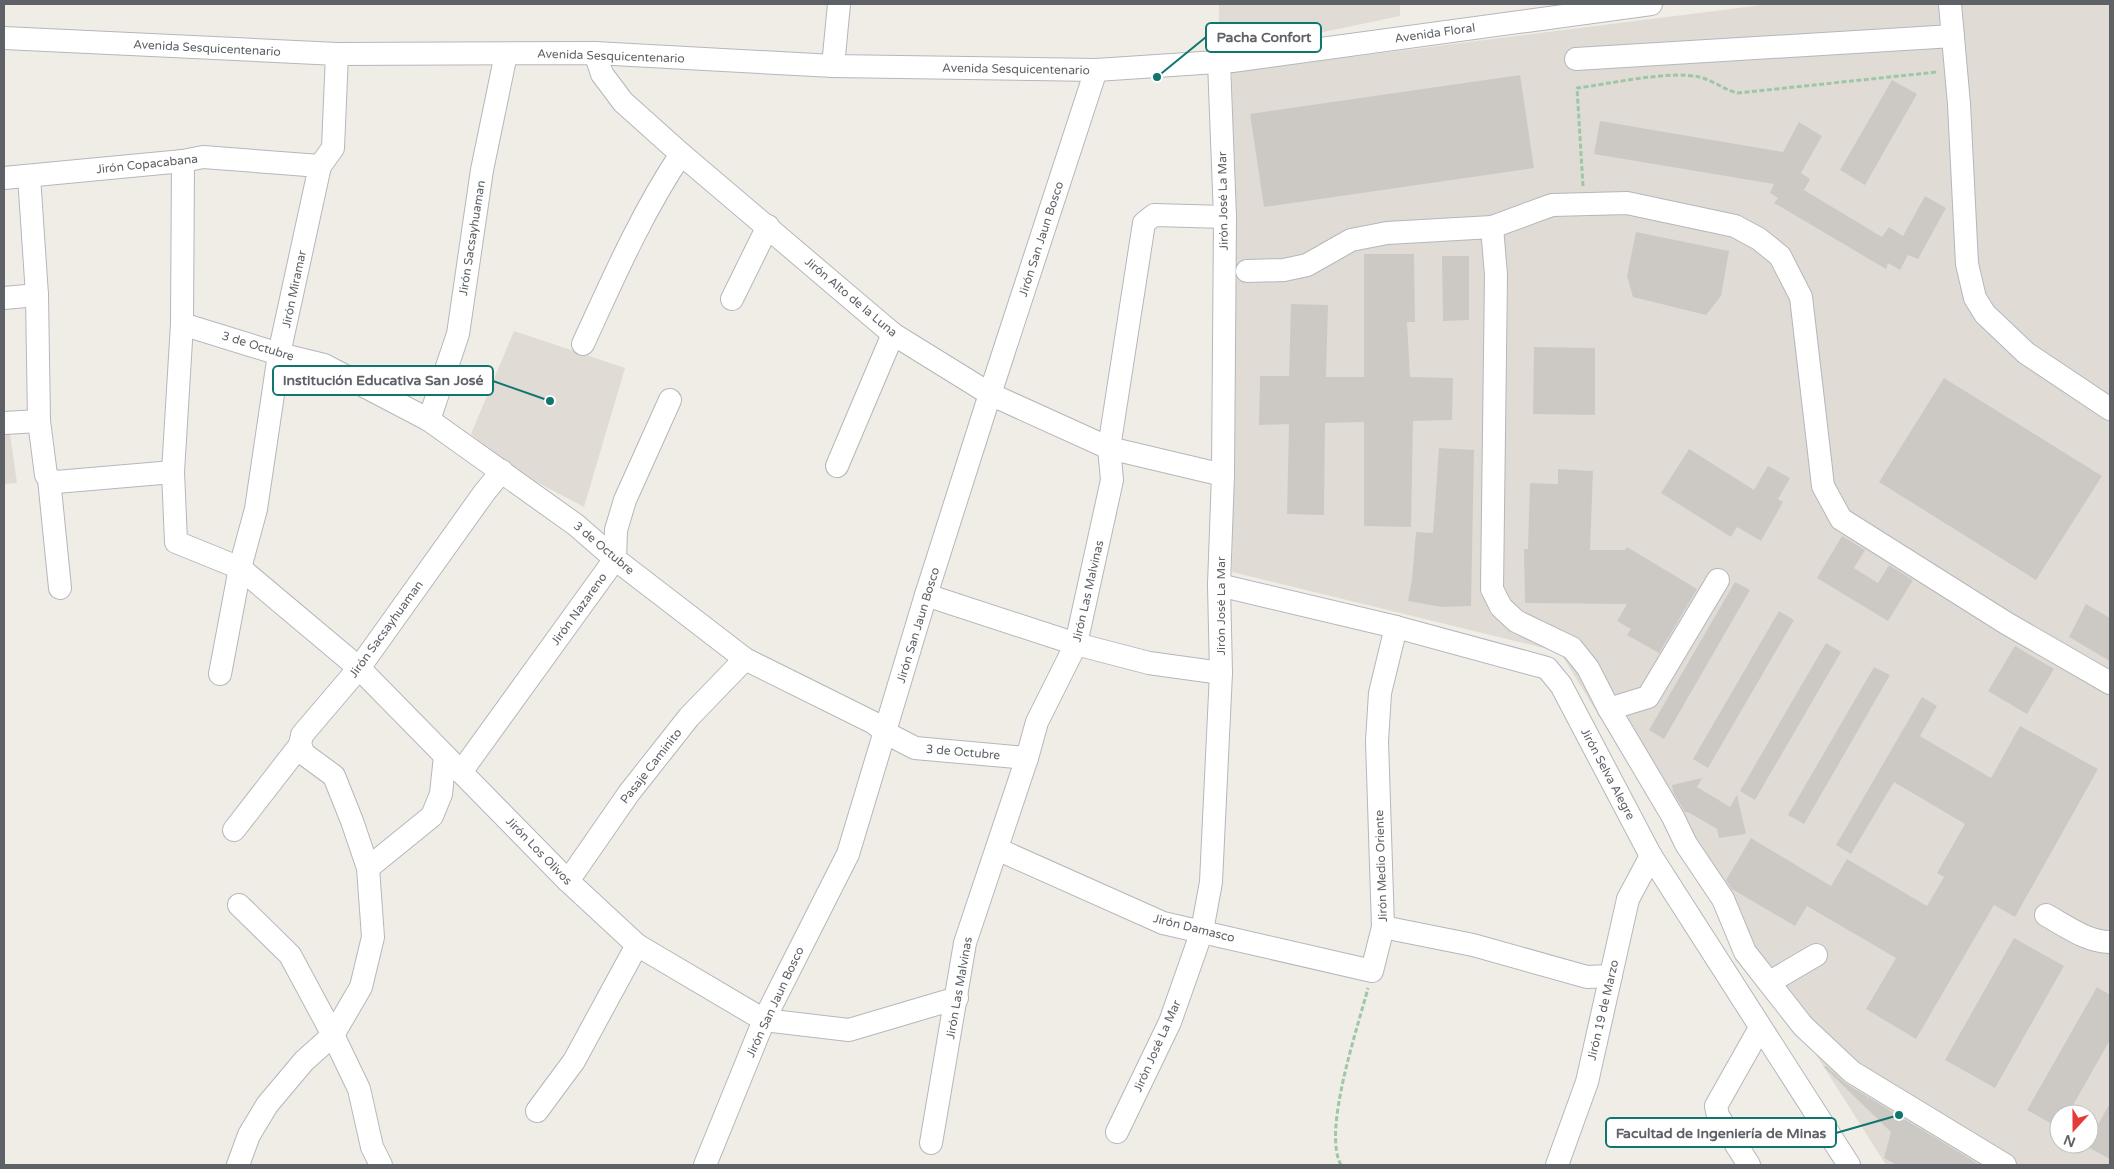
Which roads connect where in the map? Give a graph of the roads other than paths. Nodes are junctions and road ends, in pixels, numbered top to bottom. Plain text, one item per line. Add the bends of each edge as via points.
1 (839, 4) edge
2 (1651, 4) edge
3 (1950, 4) edge
4 (1952, 36) junction
5 (4, 38) edge
6 (595, 53) junction
7 (336, 54) junction
8 (506, 54) junction
9 (1576, 59) dead end
10 (1219, 62) junction
11 (833, 66) junction
12 (1096, 70) junction
13 (681, 154) junction
14 (183, 162) junction
15 (320, 166) junction
16 (29, 176) junction
17 (4, 178) edge
18 (1225, 217) junction
19 (768, 226) junction
20 (1492, 227) junction
21 (1247, 271) dead end
22 (36, 295) junction
23 (4, 298) edge
24 (732, 299) dead end
25 (182, 324) junction
26 (894, 334) junction
27 (583, 344) dead end
28 (279, 354) junction
29 (990, 394) junction
30 (670, 400) dead end
31 (2110, 409) edge
32 (430, 420) junction
33 (39, 421) junction
34 (4, 423) edge
35 (1110, 448) junction
36 (837, 466) dead end
37 (502, 471) junction
38 (173, 472) junction
39 (1223, 475) junction
40 (49, 480) junction
41 (615, 559) junction
42 (240, 568) junction
43 (1718, 580) dead end
44 (1219, 584) junction
45 (60, 588) dead end
46 (926, 594) junction
47 (1396, 627) junction
48 (1076, 644) junction
49 (744, 659) junction
50 (359, 668) junction
51 (1221, 672) junction
52 (220, 674) dead end
53 (2110, 683) edge
54 (1609, 709) junction
55 (886, 732) junction
56 (301, 740) junction
57 (445, 756) junction
58 (1027, 758) junction
59 (461, 772) junction
60 (234, 830) dead end
61 (997, 849) junction
62 (1652, 856) junction
63 (368, 868) junction
64 (568, 881) junction
65 (239, 905) dead end
66 (2046, 915) dead end
67 (1383, 926) junction
68 (1202, 931) junction
69 (2110, 942) edge
70 (637, 945) junction
71 (1816, 955) dead end
72 (1372, 970) joint
73 (1611, 976) junction
74 (1770, 982) junction
75 (957, 998) junction
76 (764, 1020) junction
77 (1760, 1028) junction
78 (333, 1035) junction
79 (537, 1111) dead end
80 (1117, 1132) dead end
81 (931, 1143) dead end
82 (238, 1165) edge
83 (381, 1165) edge
84 (705, 1165) edge
85 (1557, 1165) edge
86 (1749, 1165) edge
87 (1849, 1165) edge
88 (2005, 1165) edge

1 - 11 street
2 - 10 street, Avenida Floral
3 - 4 street
4 - 9 street
4 - 31 street via 1967,264 1975,298 1985,314 2026,353
5 - 7 street, Avenida Sesquicentenario
6 - 8 street, Avenida Sesquicentenario
6 - 11 street, Avenida Sesquicentenario
6 - 13 street, Jirón Alto de la Luna via 602,74 623,102
7 - 8 street, Avenida Sesquicentenario
7 - 15 street, Jirón Miramar via 333,148
8 - 32 street, Jirón Sacsayhuaman via 482,170 458,334
10 - 12 street, Avenida Sesquicentenario
10 - 18 street, Jirón José La Mar
11 - 12 street, Avenida Sesquicentenario
12 - 29 street, Jirón San Jaun Bosco
13 - 19 street, Jirón Alto de la Luna
13 - 27 street via 658,188 627,247
14 - 15 street, Jirón Copacabana via 203,158
14 - 16 street, Jirón Copacabana
14 - 25 street
15 - 28 street, Jirón Miramar
16 - 17 street, Jirón Copacabana
16 - 22 street
18 - 35 street, Jirón Las Malvinas via 1154,214 1144,223
18 - 39 street, Jirón José La Mar
19 - 24 street
19 - 26 street, Jirón Alto de la Luna
20 - 21 street via 1388,232 1351,240 1307,265 1284,270
20 - 53 street via 1552,204 1627,203 1735,226 1759,239 1780,256 1801,297 1823,486 1840,520
20 - 54 street via 1496,275 1492,589 1501,607 1516,621 1572,648 1588,668
22 - 23 street
22 - 33 street
25 - 28 street, 3 de Octubre
25 - 38 street
26 - 29 street, Jirón Alto de la Luna
26 - 36 street
28 - 32 street, 3 de Octubre via 324,365
28 - 42 street, Jirón Miramar via 256,509
29 - 35 street, Jirón Alto de la Luna
29 - 46 street, Jirón San Jaun Bosco
30 - 41 street, Jirón Nazareno via 625,500 616,530
32 - 37 street, 3 de Octubre
33 - 34 street
33 - 40 street
35 - 39 street, Jirón Alto de la Luna
35 - 48 street, Jirón Las Malvinas via 1112,480
37 - 41 street, 3 de Octubre via 576,524
37 - 50 street, Jirón Sacsayhuaman
38 - 40 street
38 - 42 street, Jirón Los Olivos via 176,542
39 - 44 street, Jirón José La Mar
40 - 45 street
41 - 49 street, 3 de Octubre
41 - 59 street, Jirón Nazareno
42 - 50 street, Jirón Los Olivos
42 - 52 street, Jirón Miramar
43 - 54 street via 1648,697
44 - 47 street, Jirón Selva Alegre
44 - 51 street, Jirón José La Mar
46 - 48 street
46 - 55 street, Jirón San Jaun Bosco
47 - 62 street, Jirón Selva Alegre via 1546,668 1561,685
47 - 67 street, Jirón Medio Oriente via 1380,693 1377,741
48 - 51 street via 1149,663
48 - 58 street, Jirón Las Malvinas via 1037,722
49 - 55 street, 3 de Octubre via 874,723
49 - 64 street, Pasaje Caminito via 689,717 629,793
50 - 56 street, Jirón Sacsayhuaman
50 - 57 street, Jirón Los Olivos
51 - 68 street, Jirón José La Mar via 1211,882
54 - 74 street via 1686,844 1723,899 1745,952
55 - 58 street, 3 de Octubre via 915,748
55 - 76 street, Jirón San Jaun Bosco via 848,854
56 - 60 street, Jirón Sacsayhuaman
56 - 63 street via 304,754 334,776
57 - 59 street, Jirón Los Olivos
57 - 63 street via 440,794 432,816
58 - 61 street, Jirón Las Malvinas
59 - 64 street, Jirón Los Olivos
61 - 68 street, Jirón Damasco via 1163,923
61 - 75 street, Jirón Las Malvinas via 965,943
62 - 73 street, Jirón 19 de Marzo via 1628,899
62 - 77 street, Jirón Selva Alegre
63 - 78 street via 373,937 361,987
64 - 70 street, Jirón Los Olivos
65 - 78 street via 290,955
66 - 69 street via 2091,939
67 - 72 street, Jirón Medio Oriente
67 - 73 street via 1587,977
68 - 72 street, Jirón Damasco
68 - 80 street, Jirón José La Mar via 1170,1022
70 - 76 street, Jirón Los Olivos
70 - 79 street via 574,1061
71 - 74 street
73 - 85 street, Jirón 19 de Marzo via 1587,1082
74 - 88 street via 1803,1026 1852,1072
75 - 76 street, Jirón Los Olivos via 849,1030
75 - 81 street, Jirón Las Malvinas
76 - 84 street, Jirón San Jaun Bosco
77 - 86 street via 1716,1106 1718,1116
77 - 87 street, Jirón Selva Alegre
78 - 82 street via 304,1061 267,1105 249,1136
78 - 83 street via 359,1090 372,1147

